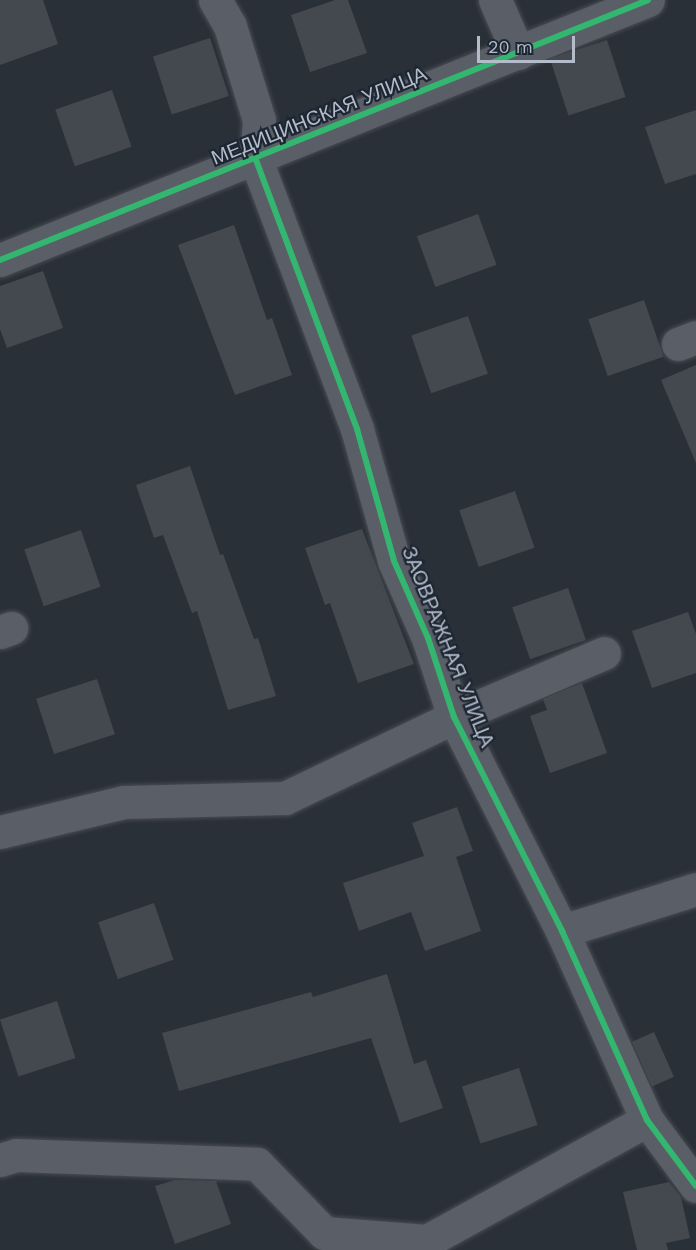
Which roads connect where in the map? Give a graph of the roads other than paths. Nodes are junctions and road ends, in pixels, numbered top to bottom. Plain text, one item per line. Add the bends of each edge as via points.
1 (215, 0) edge
2 (495, 0) edge
3 (648, 0) edge
4 (518, 53) junction
5 (256, 160) junction
6 (0, 260) edge
7 (604, 653) dead end
8 (454, 717) junction
9 (0, 832) edge
10 (693, 883) edge
11 (562, 931) junction
12 (647, 1120) junction
13 (0, 1160) edge
14 (696, 1186) edge
15 (433, 1246) edge

1 - 5 street via 230,26 259,120
2 - 4 street
3 - 4 street, МЕДИЦИНСКАЯ УЛИЦА
4 - 5 street, МЕДИЦИНСКАЯ УЛИЦА
5 - 6 street, МЕДИЦИНСКАЯ УЛИЦА
5 - 8 street, ЗАОВРАЖНАЯ УЛИЦА via 357,429 394,561 428,638
7 - 8 street
8 - 9 street via 285,798 124,802
8 - 11 street, ЗАОВРАЖНАЯ УЛИЦА
10 - 11 street
11 - 12 street, ЗАОВРАЖНАЯ УЛИЦА
12 - 14 street, ЗАОВРАЖНАЯ УЛИЦА
12 - 15 street
13 - 15 street via 16,1155 257,1164 324,1233

